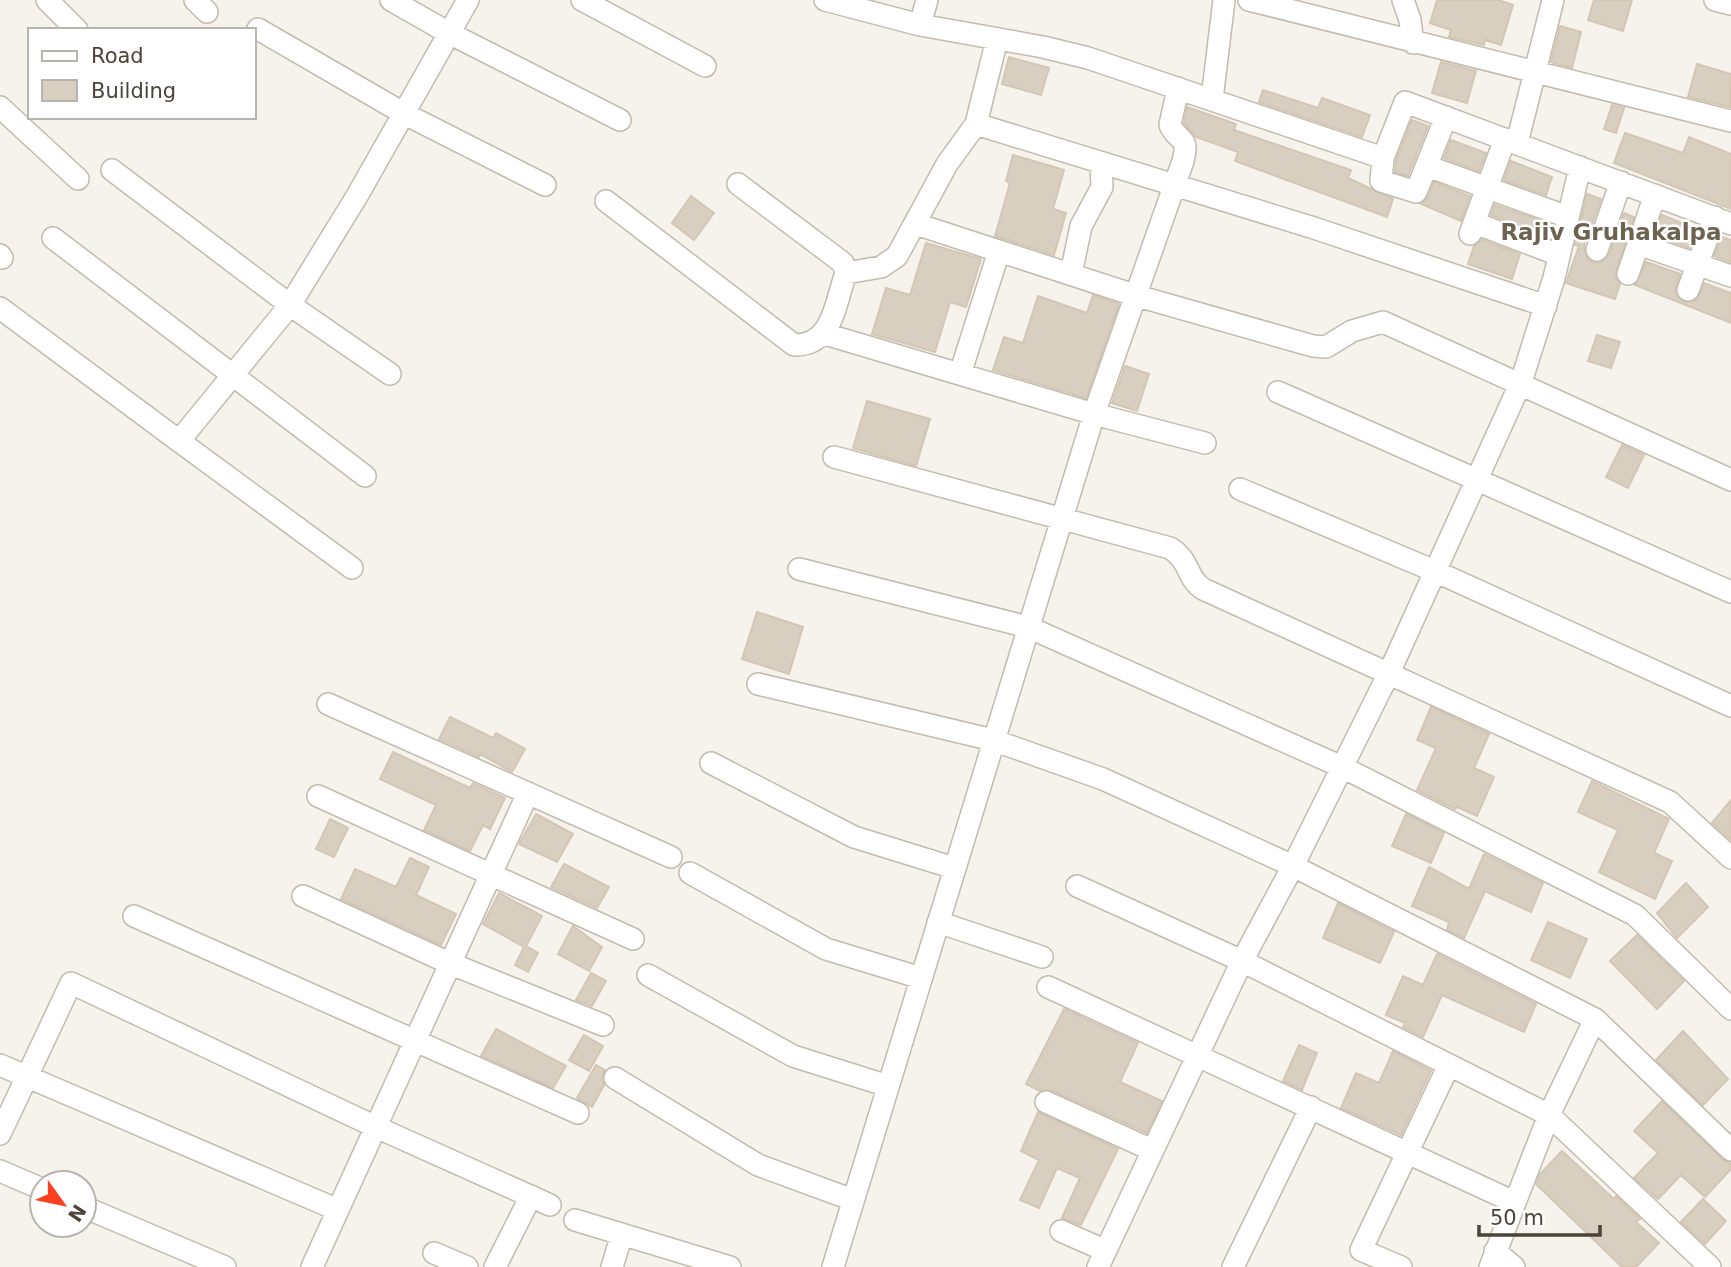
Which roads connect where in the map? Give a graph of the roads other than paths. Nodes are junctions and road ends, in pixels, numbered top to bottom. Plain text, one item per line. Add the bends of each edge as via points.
1 (47, 0) edge
2 (391, 0) edge
3 (468, 0) edge
4 (582, 0) edge
5 (825, 0) edge
6 (927, 0) edge
7 (1224, 0) edge
8 (1249, 0) edge
9 (1402, 0) edge
10 (1553, 0) edge
11 (1715, 0) edge
12 (1731, 4) edge
13 (920, 24) junction
14 (76, 28) edge
15 (258, 29) dead end
16 (449, 33) junction
17 (997, 39) junction
18 (1413, 43) junction
19 (705, 66) dead end
20 (1535, 73) junction
21 (1178, 88) junction
22 (1212, 99) junction
23 (0, 107) edge
24 (403, 113) junction
25 (1446, 117) junction
26 (620, 120) dead end
27 (1731, 121) edge
28 (976, 124) junction
29 (1511, 141) junction
30 (1383, 158) junction
31 (1101, 163) junction
32 (1427, 166) junction
33 (1580, 167) junction
34 (112, 170) dead end
35 (78, 179) dead end
36 (1621, 182) junction
37 (738, 184) dead end
38 (545, 185) dead end
39 (1172, 185) junction
40 (1487, 188) junction
41 (1655, 195) junction
42 (606, 201) dead end
43 (1568, 217) junction
44 (1723, 220) edge
45 (916, 224) junction
46 (53, 238) dead end
47 (1638, 244) junction
48 (1597, 250) dead end
49 (999, 251) junction
50 (1559, 255) junction
51 (1698, 264) junction
52 (846, 272) junction
53 (1072, 274) junction
54 (1628, 274) dead end
55 (1731, 276) edge
56 (1688, 290) dead end
57 (1134, 295) junction
58 (290, 305) junction
59 (1546, 306) junction
60 (0, 308) edge
61 (825, 334) junction
62 (390, 374) dead end
63 (960, 374) junction
64 (235, 375) junction
65 (1521, 383) junction
66 (1278, 392) dead end
67 (1094, 414) junction
68 (179, 441) junction
69 (1205, 443) dead end
70 (834, 457) dead end
71 (365, 476) dead end
72 (1478, 478) junction
73 (1731, 480) edge
74 (1240, 489) dead end
75 (1062, 519) junction
76 (352, 568) dead end
77 (799, 569) dead end
78 (1437, 572) junction
79 (1731, 592) edge
80 (1028, 627) junction
81 (1389, 673) junction
82 (758, 684) dead end
83 (328, 704) dead end
84 (1731, 706) edge
85 (993, 740) junction
86 (711, 763) dead end
87 (1342, 767) junction
88 (528, 793) junction
89 (318, 796) dead end
90 (671, 857) dead end
91 (1731, 858) edge
92 (1293, 866) junction
93 (954, 868) junction
94 (690, 873) dead end
95 (491, 874) junction
96 (1077, 886) dead end
97 (303, 896) dead end
98 (134, 916) dead end
99 (938, 922) junction
100 (633, 939) dead end
101 (1042, 957) dead end
102 (1242, 961) junction
103 (449, 963) junction
104 (648, 975) dead end
105 (921, 978) junction
106 (1048, 987) dead end
107 (1731, 1009) edge
108 (1595, 1019) junction
109 (603, 1025) dead end
110 (416, 1040) junction
111 (1198, 1054) junction
112 (1449, 1065) junction
113 (0, 1066) edge
114 (27, 1076) junction
115 (615, 1078) dead end
116 (888, 1086) junction
117 (1046, 1102) dead end
118 (1311, 1107) junction
119 (578, 1113) dead end
120 (1549, 1115) junction
121 (376, 1128) junction
122 (0, 1134) edge
123 (1152, 1150) junction
124 (1731, 1150) edge
125 (1409, 1153) junction
126 (0, 1171) edge
127 (28, 1183) edge
128 (853, 1200) junction
129 (1514, 1202) junction
130 (338, 1210) junction
131 (98, 1213) edge
132 (575, 1220) dead end
133 (1061, 1231) dead end
134 (621, 1234) junction
135 (434, 1252) dead end
136 (1101, 1259) edge
137 (1358, 1259) edge
138 (1493, 1259) edge
139 (724, 1266) edge
140 (225, 1267) edge
141 (312, 1267) edge
142 (467, 1267) edge
143 (495, 1267) edge
144 (612, 1267) edge
145 (833, 1267) edge
146 (1233, 1267) edge
147 (1401, 1267) edge
148 (1514, 1267) edge
149 (1710, 1267) edge

1 - 14 street
2 - 16 street
3 - 16 street
4 - 19 street
5 - 13 street
6 - 13 street
7 - 22 street
8 - 18 street
9 - 18 street
10 - 20 street
11 - 12 street
13 - 17 street
15 - 24 street
16 - 24 street
16 - 26 street
17 - 21 street via 1088,58
17 - 28 street
18 - 20 street
20 - 27 street
20 - 29 street
21 - 22 street
21 - 39 street via 1170,125 1187,147
22 - 30 street
23 - 35 street
24 - 38 street
24 - 58 street
25 - 29 street
25 - 30 street via 1405,102
25 - 32 street
28 - 31 street
28 - 45 street via 947,164
29 - 33 street
29 - 40 street
30 - 32 street via 1381,181 1412,193
31 - 39 street
31 - 53 street via 1102,187 1081,226
32 - 40 street
33 - 36 street
33 - 43 street
34 - 58 street
36 - 41 street
36 - 48 street
37 - 52 street via 843,263
39 - 57 street
39 - 59 street
40 - 43 street
40 - 50 street via 1472,228
41 - 44 street
41 - 47 street
42 - 61 street via 794,345 808,345
43 - 50 street
44 - 51 street
45 - 49 street
45 - 52 street via 897,256 881,267
46 - 64 street
47 - 51 street
47 - 54 street
49 - 53 street
49 - 63 street
50 - 59 street
51 - 55 street
51 - 56 street
52 - 61 street
53 - 57 street
57 - 65 street via 1326,347 1352,331 1383,322
57 - 67 street
58 - 62 street
58 - 64 street
59 - 65 street
60 - 68 street
61 - 63 street
63 - 67 street
64 - 68 street
64 - 71 street
65 - 72 street
65 - 73 street
66 - 72 street
67 - 69 street
67 - 75 street
68 - 76 street
70 - 75 street
72 - 78 street
72 - 79 street
74 - 78 street
75 - 80 street
75 - 81 street via 1170,548 1183,556 1194,583 1202,589
77 - 80 street
78 - 81 street
78 - 84 street
80 - 85 street
80 - 87 street
81 - 87 street
81 - 91 street via 1670,802
82 - 85 street
83 - 88 street
85 - 92 street via 1103,779
85 - 93 street
86 - 93 street via 854,837
87 - 92 street
87 - 107 street via 1635,915
88 - 90 street
88 - 95 street
89 - 95 street
92 - 102 street
92 - 108 street
93 - 99 street
94 - 105 street via 826,949
95 - 100 street
95 - 103 street
96 - 102 street
97 - 103 street
98 - 110 street
99 - 101 street
99 - 105 street
102 - 111 street
102 - 112 street
103 - 109 street
103 - 110 street
104 - 116 street via 793,1056
105 - 116 street
106 - 111 street
108 - 120 street
108 - 124 street
110 - 119 street
110 - 121 street
111 - 118 street
111 - 123 street
112 - 120 street
112 - 125 street
113 - 114 street
114 - 121 street via 71,983
114 - 122 street
114 - 130 street
115 - 128 street via 758,1165
116 - 128 street
117 - 123 street
118 - 125 street
118 - 146 street
120 - 129 street
120 - 149 street
121 - 130 street
121 - 143 street via 540,1201
123 - 136 street
125 - 129 street
125 - 137 street
126 - 127 street
128 - 145 street
129 - 138 street
130 - 141 street
131 - 140 street
132 - 134 street
133 - 136 street
134 - 139 street
134 - 144 street
135 - 142 street
137 - 147 street
138 - 148 street

